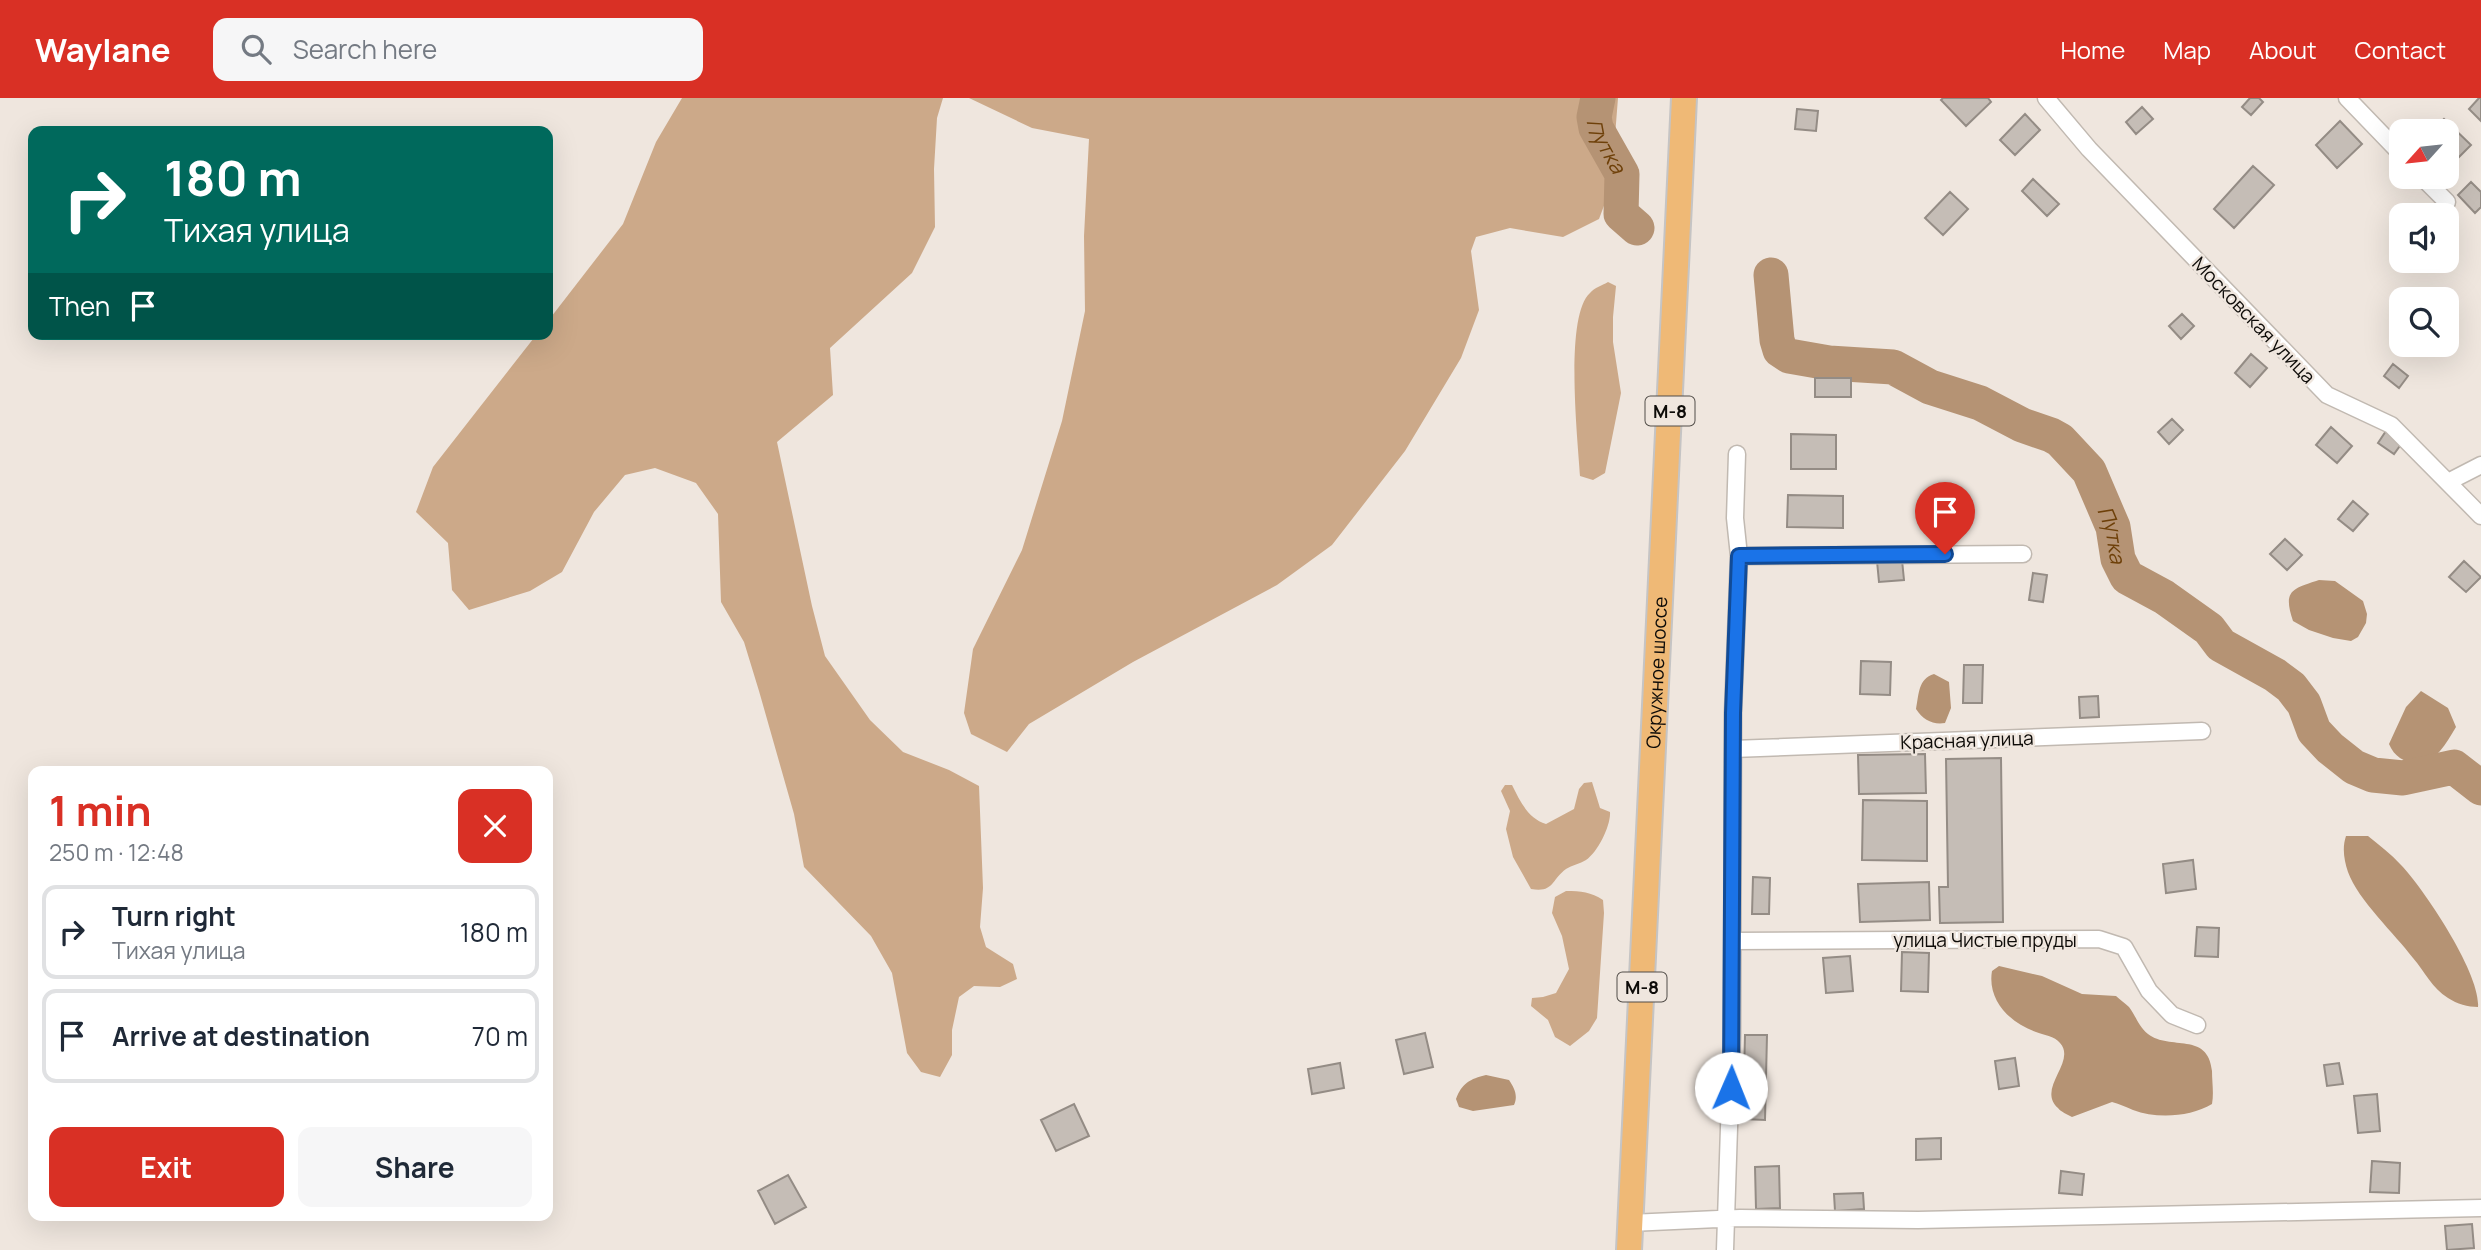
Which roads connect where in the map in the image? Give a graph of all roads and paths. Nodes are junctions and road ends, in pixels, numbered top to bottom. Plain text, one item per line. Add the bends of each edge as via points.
1 (1684, 98) edge
2 (2046, 98) edge
3 (2347, 98) edge
4 (2389, 142) edge
5 (2434, 189) edge
6 (2447, 202) dead end
7 (1737, 454) dead end
8 (2481, 465) edge
9 (2448, 482) junction
10 (2481, 516) edge
11 (2023, 554) dead end
12 (1739, 556) junction
13 (2202, 731) dead end
14 (1733, 749) junction
15 (1733, 941) junction
16 (2197, 1025) dead end
17 (2481, 1208) edge
18 (1727, 1219) junction
19 (1630, 1223) junction
20 (1629, 1250) edge
21 (1725, 1250) edge

1 - 19 main road, Окружное шоссе / М-8
2 - 9 street, Московская улица via 2089,149 2327,395 2391,425
3 - 4 street
5 - 6 street
7 - 12 street
8 - 9 street
9 - 10 street, Московская улица
11 - 12 street
12 - 14 street
13 - 14 street, Красная улица
14 - 15 street
15 - 16 street, улица Чистые пруды via 2099,939 2124,947 2149,991 2172,1015
15 - 18 street
17 - 18 street via 1918,1220
18 - 19 street
18 - 21 street
19 - 20 main road, Окружное шоссе / М-8

